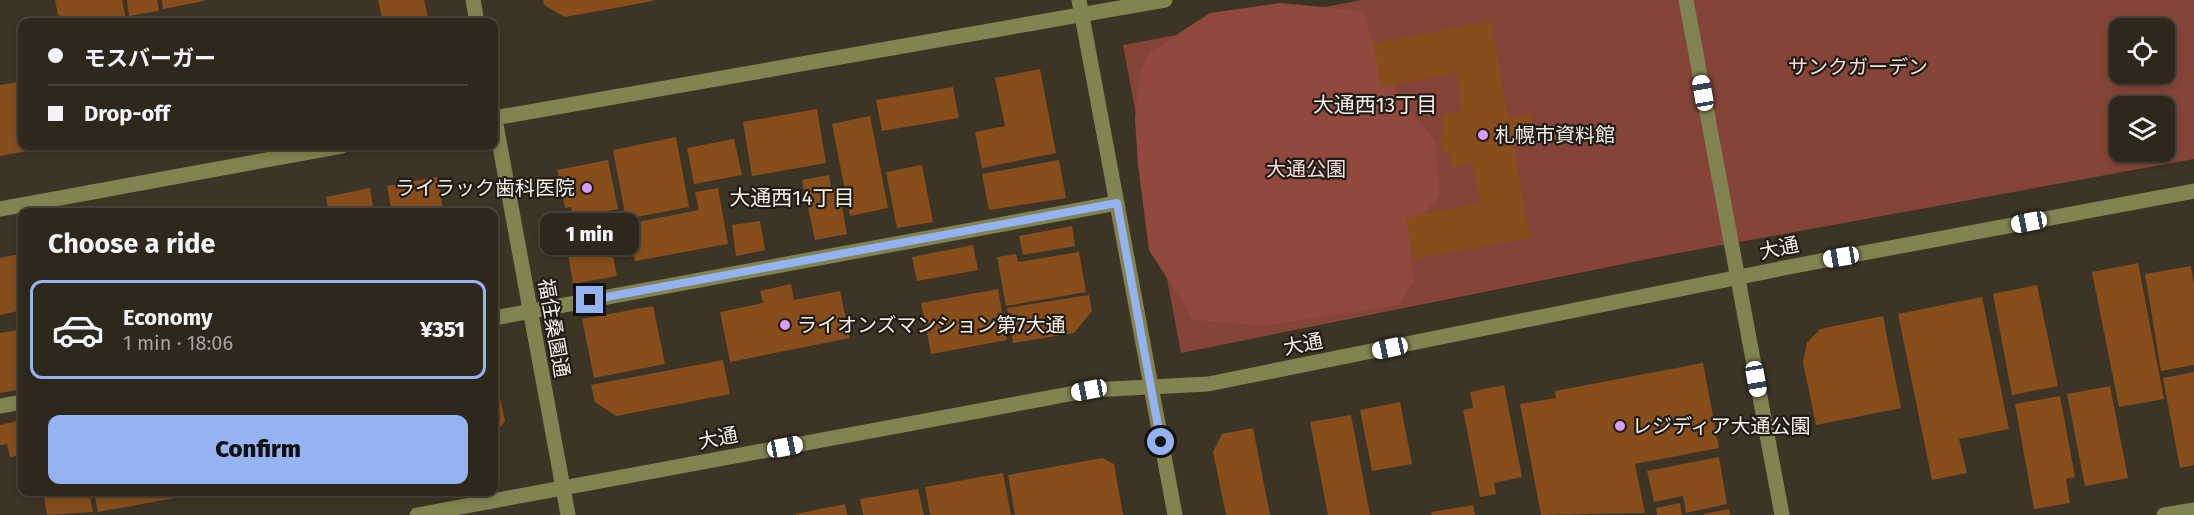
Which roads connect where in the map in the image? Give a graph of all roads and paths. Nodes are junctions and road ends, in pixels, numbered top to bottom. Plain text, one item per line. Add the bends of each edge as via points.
1 (473, 0) edge
2 (1165, 0) edge
3 (1686, 0) edge
4 (1081, 7) edge
5 (476, 18) edge
6 (498, 115) edge
7 (498, 138) edge
8 (320, 150) edge
9 (2194, 191) edge
10 (1117, 203) junction
11 (0, 209) edge
12 (1737, 278) junction
13 (530, 311) junction
14 (498, 317) edge
15 (1151, 386) junction
16 (18, 403) edge
17 (0, 406) edge
18 (563, 488) junction
19 (2194, 510) edge
20 (417, 515) edge
21 (568, 515) edge
22 (1175, 515) edge
23 (1782, 515) edge
24 (2164, 515) edge

1 - 5 street
2 - 4 street
3 - 12 street
4 - 6 street
4 - 10 street
7 - 13 street, 福住桑園通
8 - 11 street
9 - 12 street, 大通
10 - 13 street
10 - 15 street
12 - 15 street, 大通 via 1208,384
12 - 23 street
13 - 14 street
13 - 18 street, 福住桑園通
15 - 18 street, 大通 via 1091,390
15 - 22 street
16 - 17 street
18 - 20 street, 大通
18 - 21 street, 福住桑園通
19 - 24 street

